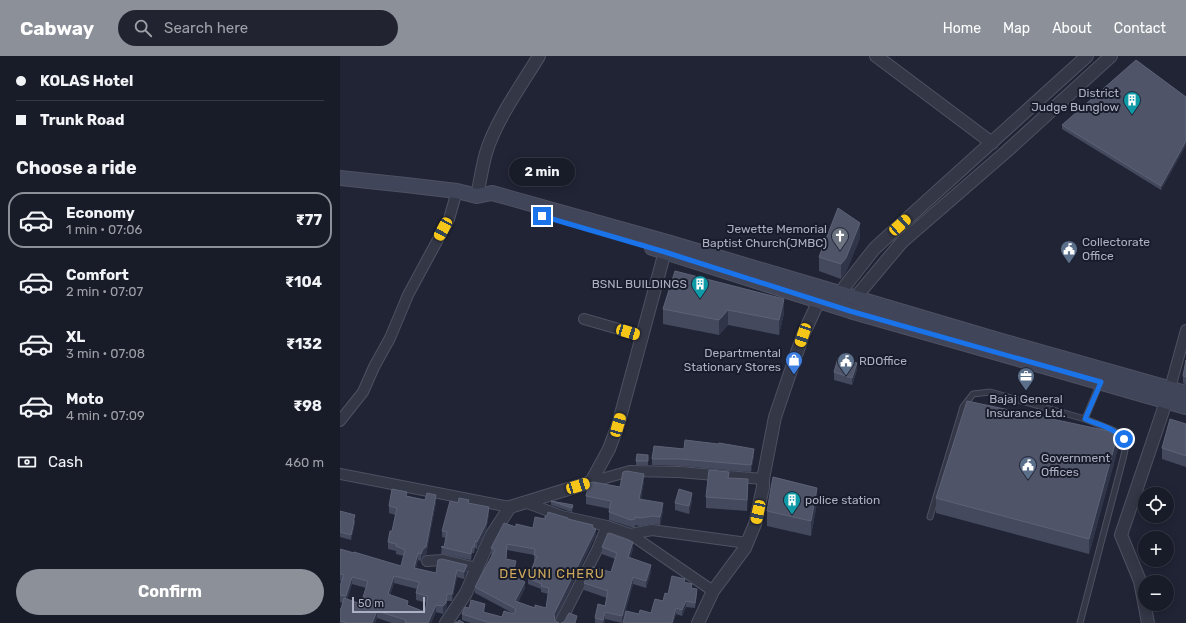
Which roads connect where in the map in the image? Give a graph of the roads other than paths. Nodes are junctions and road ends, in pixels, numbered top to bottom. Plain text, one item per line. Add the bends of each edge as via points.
1 (539, 56) edge
2 (876, 56) edge
3 (1087, 56) edge
4 (1111, 56) edge
5 (992, 143) junction
6 (340, 178) edge
7 (457, 191) junction
8 (477, 196) junction
9 (666, 247) junction
10 (838, 293) junction
11 (855, 298) junction
12 (824, 299) junction
13 (850, 311) junction
14 (584, 319) dead end
15 (1186, 330) edge
16 (642, 336) junction
17 (1101, 382) junction
18 (1186, 393) edge
19 (1168, 395) junction
20 (1186, 407) edge
21 (1085, 419) junction
22 (340, 421) edge
23 (340, 475) edge
24 (763, 479) junction
25 (591, 482) junction
26 (527, 503) junction
27 (510, 507) junction
28 (930, 517) dead end
29 (607, 526) junction
30 (630, 534) junction
31 (747, 543) junction
32 (427, 561) dead end
33 (477, 568) junction
34 (713, 590) junction
35 (446, 623) edge
36 (560, 623) edge
37 (698, 623) edge
38 (1080, 623) edge
39 (1148, 623) edge

1 - 8 street via 510,104 486,152
2 - 5 street
3 - 5 street
4 - 11 street via 902,242
5 - 10 street via 874,249
6 - 7 main road
7 - 8 main road
7 - 22 street via 449,219 408,295 364,392
8 - 9 main road
9 - 12 main road
9 - 16 street
10 - 11 main road
10 - 12 main road
11 - 13 street
11 - 19 main road via 998,340
12 - 13 main road
12 - 24 street via 803,335 775,417
13 - 17 main road
14 - 16 street
15 - 19 street
16 - 25 street via 618,425 609,449
17 - 19 main road
17 - 21 lane
18 - 19 main road
19 - 20 main road
19 - 39 street via 1121,535 1140,581
21 - 28 lane via 990,392 973,394 960,414
21 - 38 lane via 1118,433 1124,439 1125,450
23 - 27 street
24 - 25 street via 630,471
24 - 31 street via 756,524
25 - 26 street
26 - 27 street
26 - 29 street via 562,516
27 - 33 street via 491,536
29 - 30 street
29 - 36 street
30 - 31 street via 652,530
30 - 34 street
31 - 34 street
32 - 33 street via 443,560
33 - 35 street via 466,592
34 - 37 street

